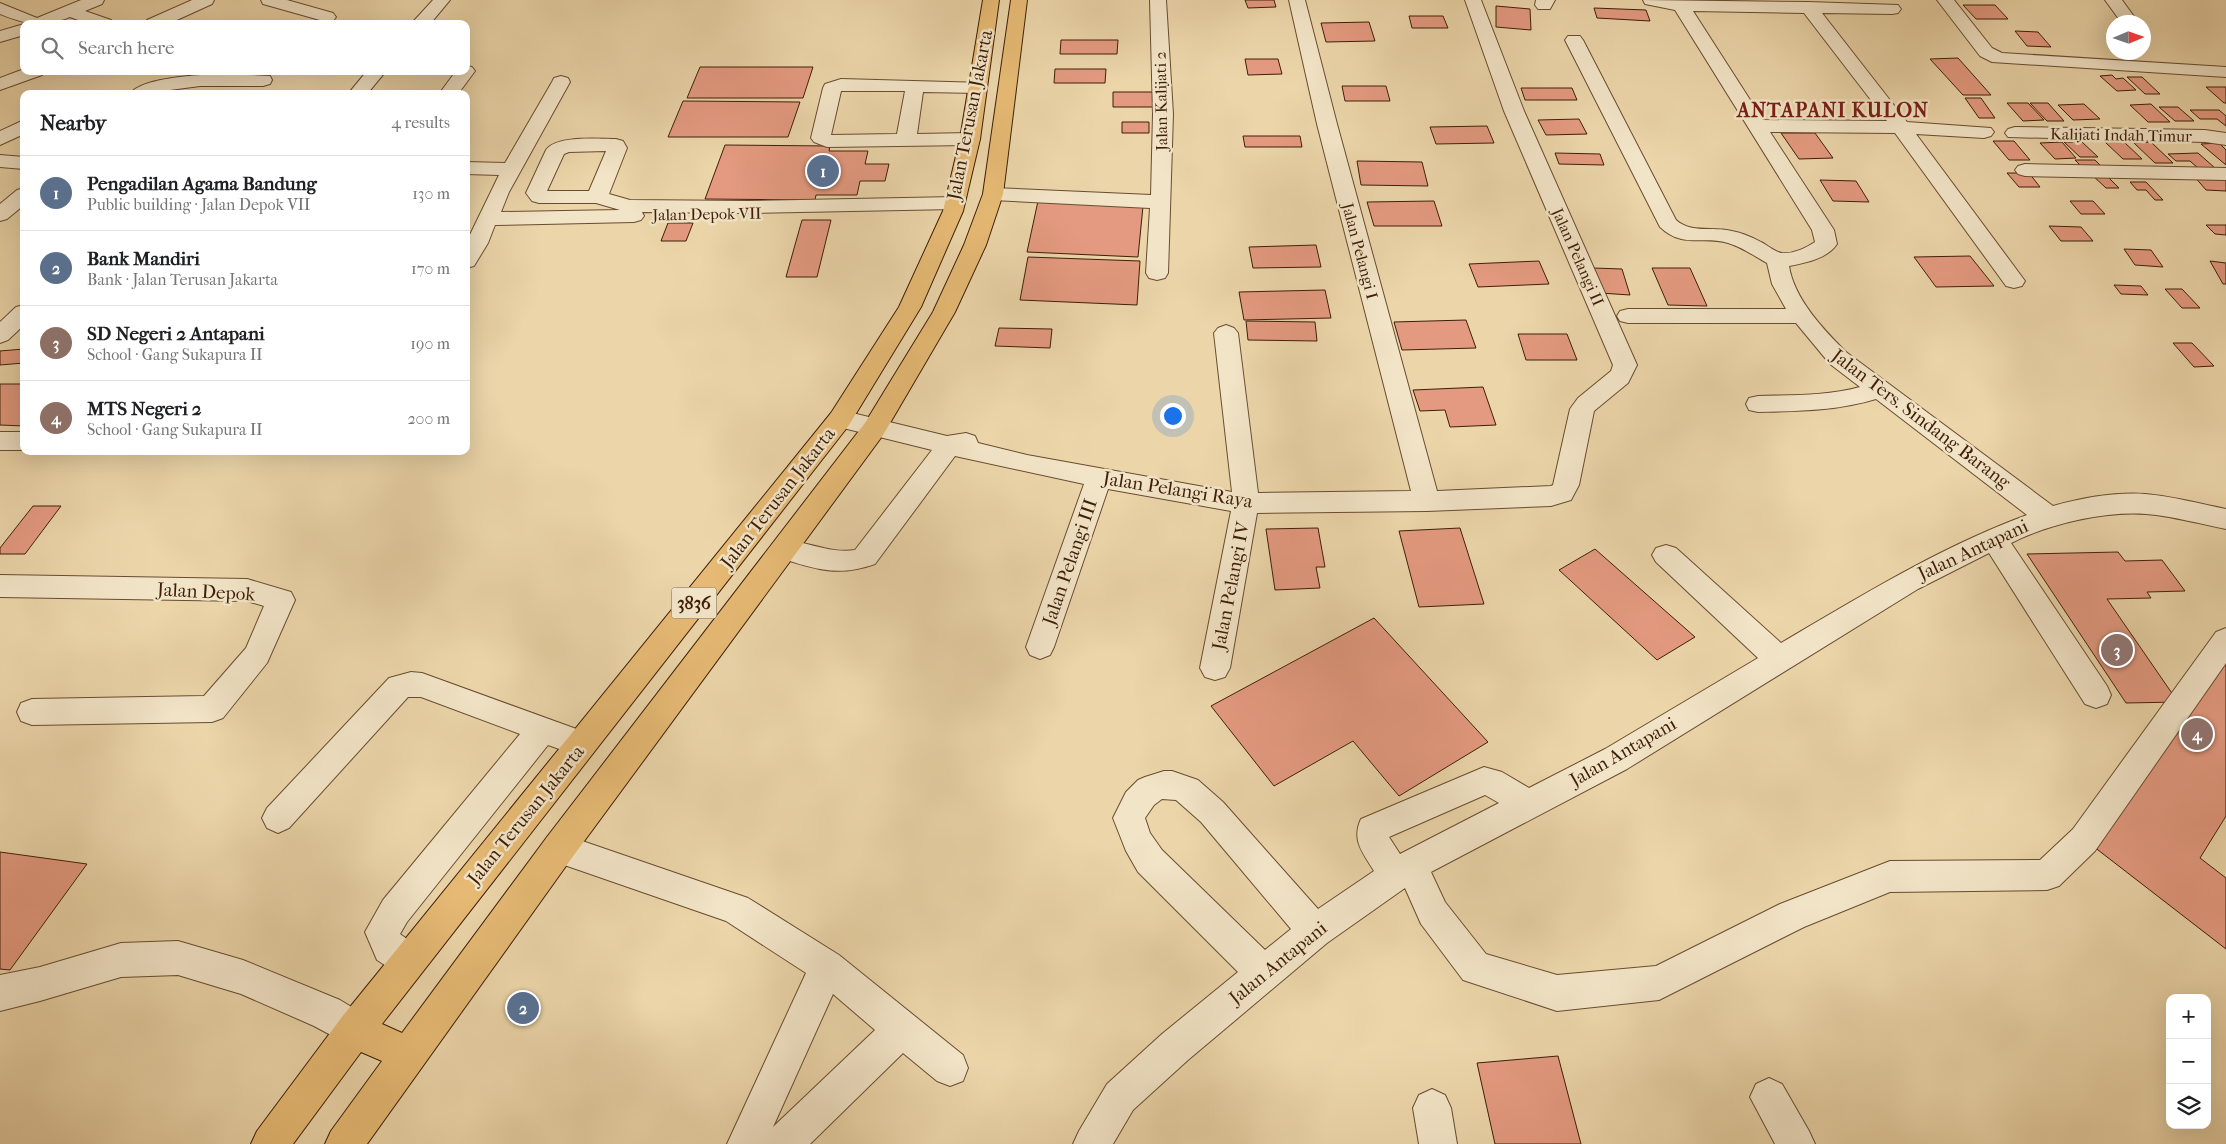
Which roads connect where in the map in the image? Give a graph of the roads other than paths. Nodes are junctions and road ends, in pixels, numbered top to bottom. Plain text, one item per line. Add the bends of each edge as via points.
1 (96, 0) edge
2 (206, 0) edge
3 (269, 0) edge
4 (442, 0) edge
5 (991, 0) edge
6 (1019, 0) edge
7 (1158, 0) edge
8 (1297, 0) edge
9 (1473, 0) edge
10 (1651, 0) edge
11 (1945, 0) edge
12 (2113, 0) edge
13 (292, 3) edge
14 (1862, 4) edge
15 (1680, 6) junction
16 (1808, 7) junction
17 (0, 8) edge
18 (1892, 9) dead end
19 (71, 11) junction
20 (328, 15) edge
21 (2124, 15) edge
22 (23, 20) edge
23 (43, 20) edge
24 (95, 20) edge
25 (162, 20) edge
26 (424, 20) edge
27 (20, 29) edge
28 (0, 37) edge
29 (1574, 40) dead end
30 (2151, 55) edge
31 (2160, 68) junction
32 (2226, 72) edge
33 (25, 75) edge
34 (374, 75) edge
35 (463, 75) edge
36 (268, 76) edge
37 (561, 82) dead end
38 (0, 84) edge
39 (916, 86) junction
40 (978, 87) junction
41 (149, 90) edge
42 (253, 90) edge
43 (360, 90) edge
44 (451, 90) edge
45 (1757, 126) junction
46 (1901, 127) junction
47 (20, 128) edge
48 (1984, 132) dead end
49 (2015, 133) dead end
50 (0, 139) edge
51 (970, 139) junction
52 (2226, 139) edge
53 (906, 140) junction
54 (0, 161) edge
55 (20, 163) edge
56 (470, 168) edge
57 (512, 169) junction
58 (2025, 170) dead end
59 (2226, 174) edge
60 (993, 194) junction
61 (597, 197) dead end
62 (20, 198) edge
63 (1161, 202) junction
64 (945, 208) junction
65 (0, 215) edge
66 (478, 227) edge
67 (470, 254) edge
68 (1777, 260) junction
69 (1157, 272) dead end
70 (2014, 281) dead end
71 (20, 316) edge
72 (1628, 316) dead end
73 (1802, 316) junction
74 (1226, 333) dead end
75 (0, 335) edge
76 (1880, 389) junction
77 (1758, 404) dead end
78 (840, 419) junction
79 (874, 429) junction
80 (0, 441) edge
81 (20, 441) edge
82 (950, 444) junction
83 (1099, 477) junction
84 (1552, 496) joint
85 (1427, 501) junction
86 (1246, 503) junction
87 (2048, 517) junction
88 (2226, 519) edge
89 (1994, 539) junction
90 (784, 549) junction
91 (1666, 554) dead end
92 (0, 586) edge
93 (2226, 640) edge
94 (1040, 647) dead end
95 (1779, 659) junction
96 (1215, 668) dead end
97 (2096, 695) dead end
98 (32, 712) dead end
99 (543, 729) junction
100 (582, 744) junction
101 (1528, 804) junction
102 (278, 818) dead end
103 (559, 848) junction
104 (1403, 871) junction
105 (1315, 931) junction
106 (409, 961) junction
107 (827, 967) junction
108 (1264, 973) junction
109 (0, 993) edge
110 (902, 1029) junction
111 (355, 1030) junction
112 (408, 1055) junction
113 (950, 1068) dead end
114 (1769, 1097) dead end
115 (1432, 1108) dead end
116 (270, 1144) edge
117 (344, 1144) edge
118 (746, 1144) edge
119 (783, 1144) edge
120 (1092, 1144) edge
121 (1438, 1144) edge
122 (1796, 1144) edge

1 - 19 street
2 - 25 street
3 - 13 street
4 - 26 street
5 - 40 main road, Jalan Terusan Jakarta / 3836
6 - 60 main road, Jalan Terusan Jakarta / 3836
7 - 63 street, Jalan Kalijati 2 via 1163,114
8 - 85 street, Jalan Pelangi I
9 - 84 street, Jalan Pelangi II via 1514,110 1625,365 1621,376 1582,409 1564,489
10 - 15 street
11 - 31 street via 1986,52 1994,57
12 - 21 street
13 - 20 street
14 - 16 street
14 - 18 street
15 - 16 street
15 - 45 street
16 - 46 street
17 - 22 street
19 - 23 street
19 - 24 street
27 - 28 street
29 - 68 street via 1667,223 1683,234 1734,237
30 - 31 street
31 - 32 street
33 - 38 street
34 - 43 street
35 - 44 street
36 - 41 street via 163,84
36 - 42 street
37 - 57 street
39 - 40 street
39 - 53 street
39 - 53 street via 841,85 832,88 821,138 827,141
40 - 51 main road, Jalan Terusan Jakarta / 3836
45 - 46 street
45 - 68 street via 1825,237 1826,244 1816,252 1799,259
46 - 48 street
46 - 70 street
47 - 50 street
49 - 52 street, Kalijati Indah Timur
51 - 53 street
51 - 64 main road, Jalan Terusan Jakarta / 3836
54 - 55 street
56 - 57 street
57 - 66 street
58 - 59 street
60 - 63 street
60 - 79 main road, Jalan Terusan Jakarta / 3836 via 975,245 944,312
61 - 64 street via 629,206
62 - 65 street
63 - 69 street, Jalan Kalijati 2
64 - 66 street, Jalan Depok VII
64 - 78 main road, Jalan Terusan Jakarta / 3836 via 944,237 910,307
66 - 67 street via 477,243
68 - 73 street, Jalan Ters. Sindang Barang via 1777,270
71 - 75 street
72 - 73 street
73 - 76 street, Jalan Ters. Sindang Barang via 1824,344
74 - 86 street, Jalan Pelangi IV
76 - 77 street via 1847,399
76 - 87 street, Jalan Ters. Sindang Barang
78 - 79 street, Jalan Pelangi Raya
78 - 100 main road, Jalan Terusan Jakarta / 3836
79 - 82 street, Jalan Pelangi Raya
79 - 90 main road, Jalan Terusan Jakarta / 3836
80 - 81 street
82 - 83 street, Jalan Pelangi Raya via 1027,464
82 - 90 street via 865,556 854,562 838,562
83 - 86 street, Jalan Pelangi Raya
83 - 94 street, Jalan Pelangi III
84 - 85 street, Jalan Pelangi Raya
85 - 86 street, Jalan Pelangi Raya
86 - 96 street, Jalan Pelangi IV
87 - 88 street, Jalan Antapani via 2082,508 2144,504
87 - 89 street, Jalan Antapani
89 - 95 street, Jalan Antapani via 1908,581
89 - 97 street
90 - 103 main road, Jalan Terusan Jakarta / 3836
91 - 95 street
92 - 98 street, Jalan Depok via 247,590 281,600 257,655 212,710
93 - 104 street via 2084,840 2047,875 1890,878 1792,915 1659,983 1557,992 1475,968
95 - 101 street, Jalan Antapani via 1616,759
99 - 100 street
99 - 102 street via 422,685 399,687
99 - 106 street via 382,932 389,948
100 - 106 main road, Jalan Terusan Jakarta / 3836
101 - 104 street, Jalan Antapani
101 - 104 street via 1484,781 1372,829 1373,840
103 - 107 street via 736,909
103 - 112 main road, Jalan Terusan Jakarta / 3836
104 - 105 street, Jalan Antapani
105 - 108 street, Jalan Antapani
105 - 108 street via 1195,796 1182,787 1151,788 1135,802 1129,818 1137,840 1150,861
106 - 111 main road, Jalan Terusan Jakarta / 3836
107 - 110 street
107 - 118 street
108 - 120 street, Jalan Antapani via 1120,1097
109 - 111 street via 121,960 178,958 243,977 327,1013
110 - 113 street
110 - 119 street
111 - 112 main road
111 - 116 main road, Jalan Terusan Jakarta / 3836
112 - 117 main road, Jalan Terusan Jakarta / 3836
114 - 122 street
115 - 121 street

